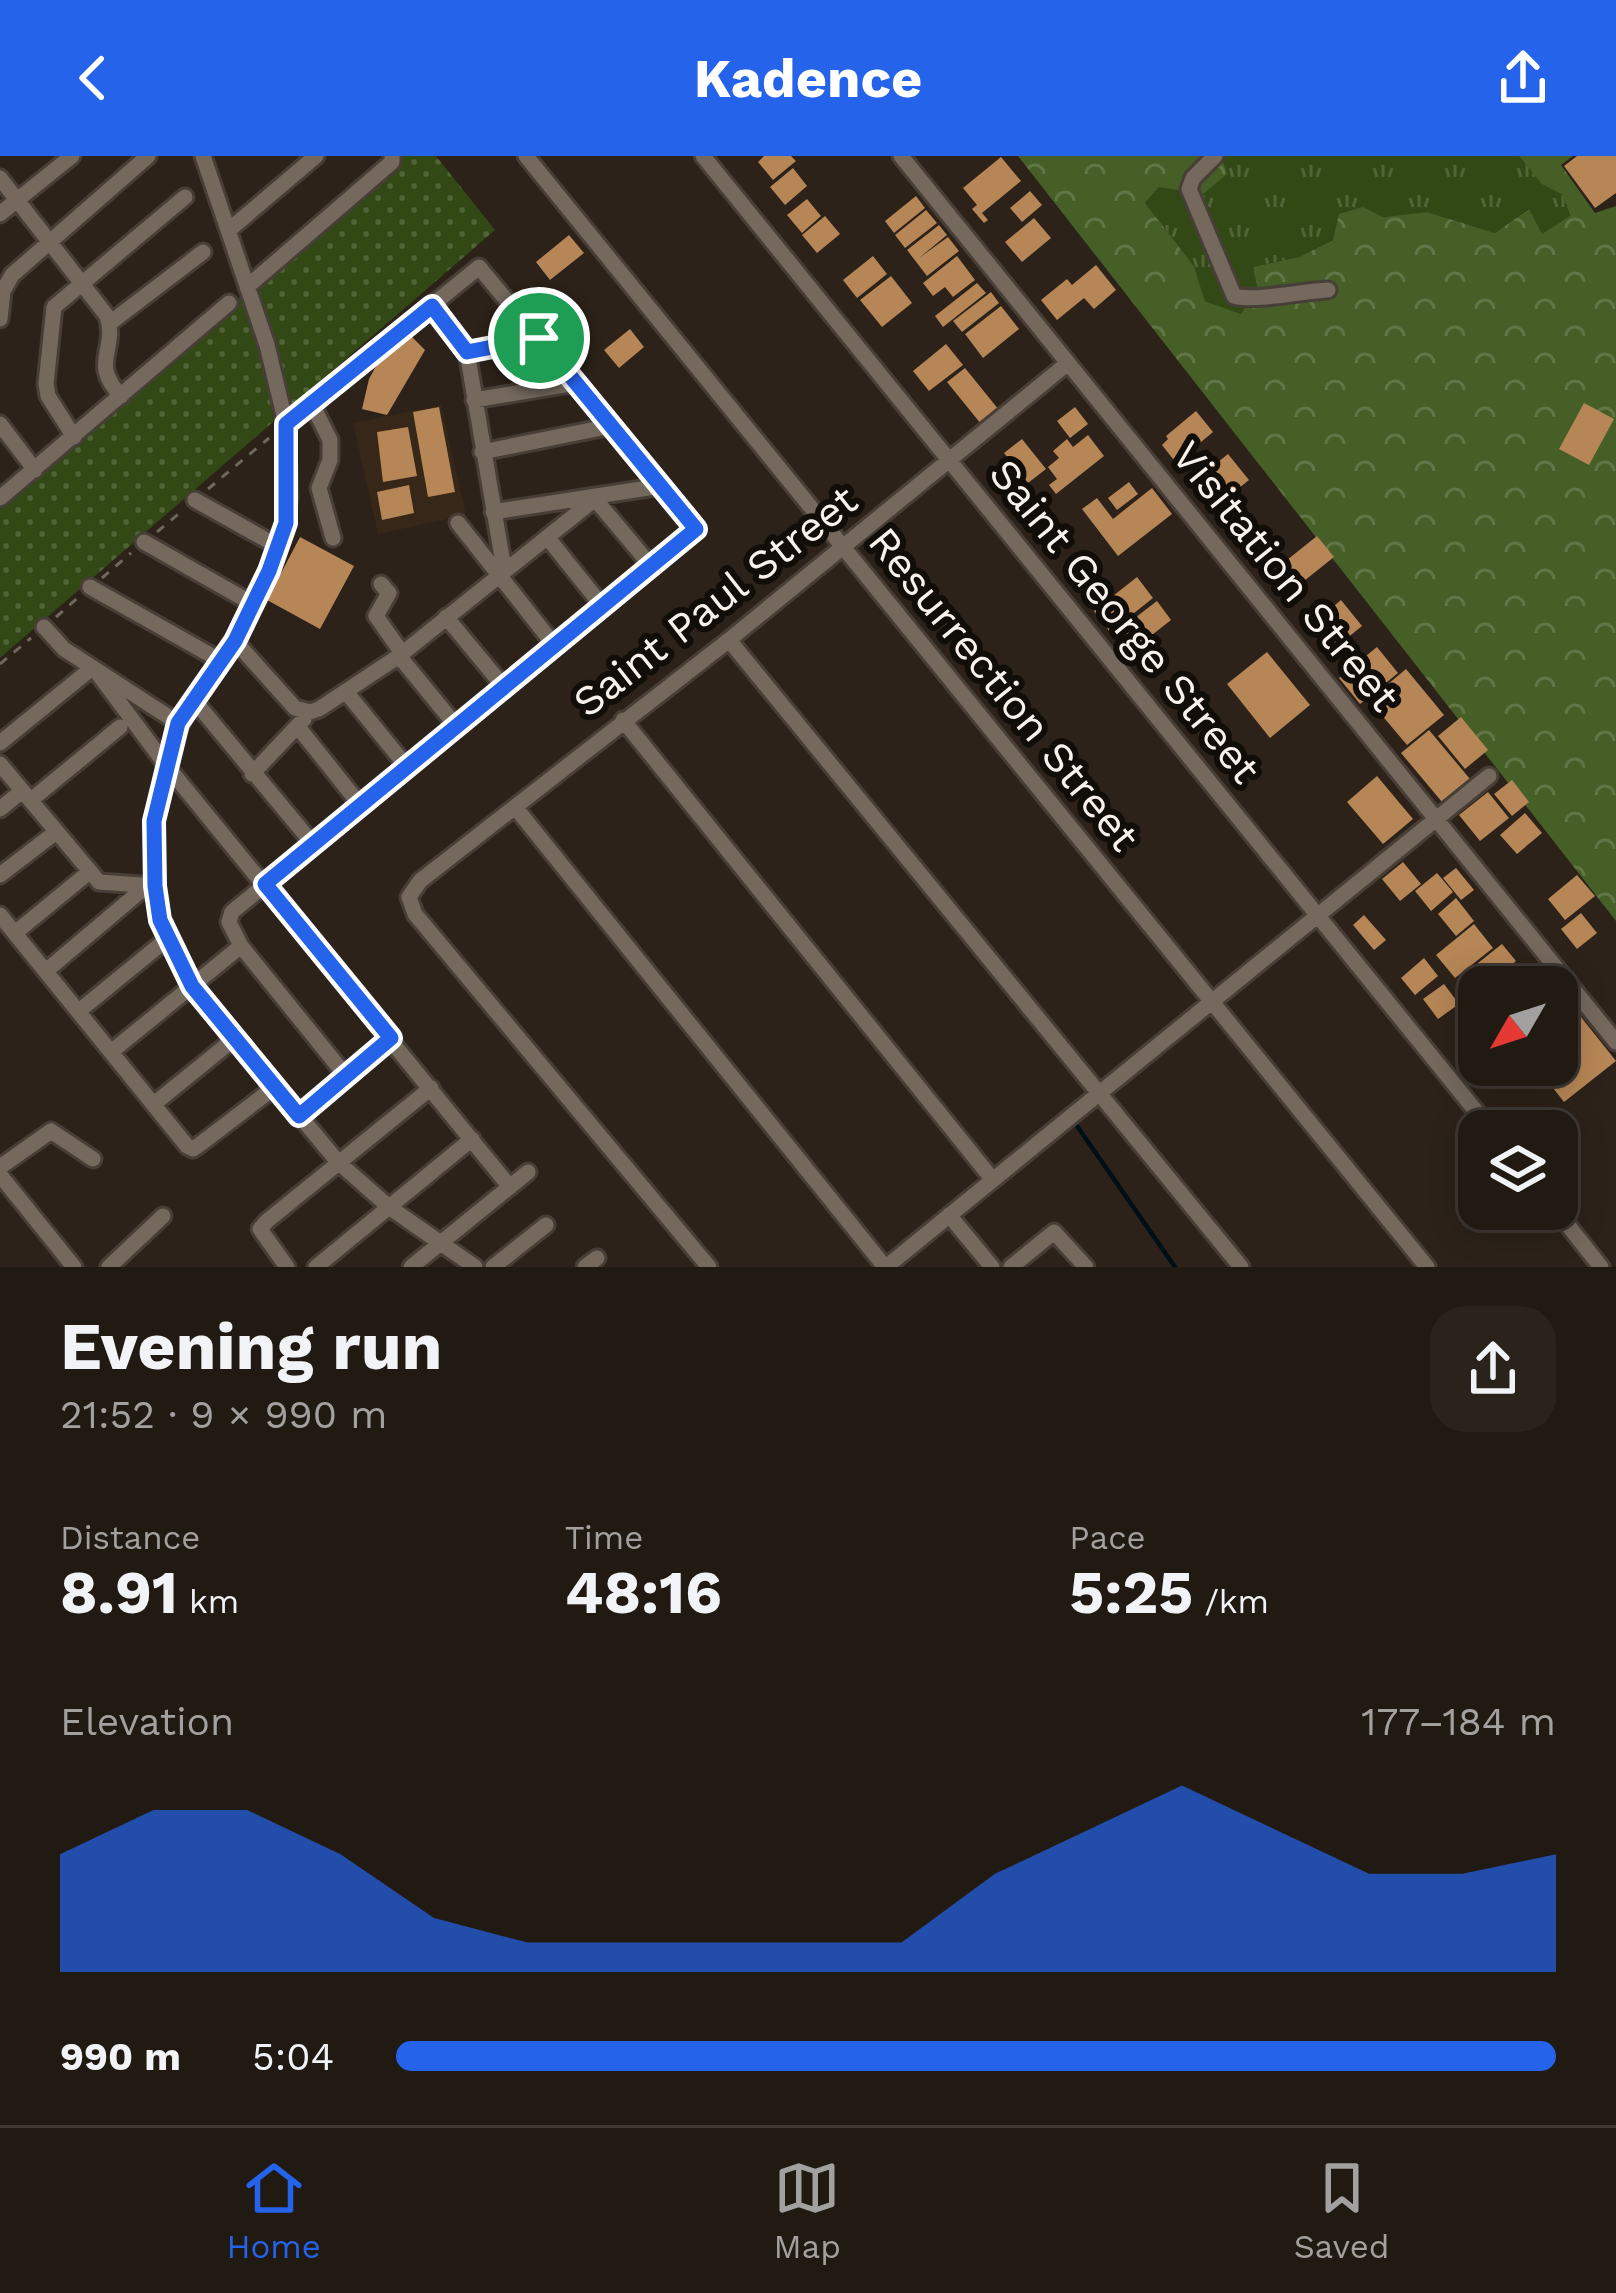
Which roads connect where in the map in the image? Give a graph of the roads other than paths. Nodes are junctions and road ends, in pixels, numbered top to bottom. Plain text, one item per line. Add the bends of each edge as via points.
1 (72, 156) edge
2 (148, 156) edge
3 (316, 156) edge
4 (526, 156) edge
5 (704, 156) edge
6 (901, 156) edge
7 (1215, 156) edge
8 (207, 158) edge
9 (392, 159) edge
10 (0, 178) edge
11 (185, 196) dead end
12 (18, 201) junction
13 (0, 214) edge
14 (229, 230) junction
15 (47, 241) junction
16 (203, 252) dead end
17 (81, 284) junction
18 (248, 287) junction
19 (1328, 290) dead end
20 (229, 303) dead end
21 (432, 306) junction
22 (0, 320) edge
23 (110, 323) junction
24 (539, 338) junction
25 (467, 352) junction
26 (1068, 363) junction
27 (576, 382) junction
28 (121, 396) junction
29 (474, 400) junction
30 (312, 404) junction
31 (0, 424) edge
32 (286, 424) junction
33 (611, 426) junction
34 (74, 437) junction
35 (482, 452) junction
36 (950, 460) junction
37 (34, 470) junction
38 (662, 485) junction
39 (0, 498) edge
40 (595, 499) junction
41 (195, 500) dead end
42 (494, 512) junction
43 (458, 524) dead end
44 (547, 537) junction
45 (334, 538) dead end
46 (144, 542) dead end
47 (279, 547) junction
48 (843, 547) junction
49 (652, 567) junction
50 (501, 572) junction
51 (381, 584) dead end
52 (90, 587) dead end
53 (254, 604) junction
54 (603, 607) junction
55 (446, 617) junction
56 (44, 627) dead end
57 (729, 640) junction
58 (235, 641) junction
59 (555, 646) junction
60 (401, 654) junction
61 (221, 661) junction
62 (94, 669) junction
63 (504, 687) junction
64 (347, 693) junction
65 (193, 699) junction
66 (310, 712) junction
67 (623, 720) junction
68 (178, 723) junction
69 (120, 727) dead end
70 (298, 727) junction
71 (457, 727) junction
72 (0, 743) edge
73 (0, 764) edge
74 (166, 765) junction
75 (407, 767) junction
76 (252, 774) junction
77 (1489, 776) dead end
78 (26, 795) junction
79 (361, 806) junction
80 (515, 807) junction
81 (0, 809) edge
82 (1436, 819) junction
83 (56, 832) junction
84 (313, 844) junction
85 (88, 873) junction
86 (0, 874) edge
87 (265, 884) junction
88 (150, 887) junction
89 (0, 915) edge
90 (1318, 916) junction
91 (14, 932) junction
92 (167, 939) junction
93 (241, 946) junction
94 (46, 971) junction
95 (192, 986) junction
96 (1212, 1002) junction
97 (79, 1012) junction
98 (391, 1038) junction
99 (234, 1039) junction
100 (1616, 1042) edge
101 (112, 1052) junction
102 (346, 1076) junction
103 (275, 1087) junction
104 (430, 1088) junction
105 (1099, 1094) junction
106 (154, 1104) junction
107 (1475, 1110) edge
108 (299, 1116) junction
109 (472, 1139) junction
110 (93, 1160) dead end
111 (338, 1162) junction
112 (0, 1171) edge
113 (528, 1172) dead end
114 (993, 1180) junction
115 (510, 1187) junction
116 (389, 1207) junction
117 (950, 1215) junction
118 (163, 1216) dead end
119 (546, 1225) dead end
120 (1572, 1230) edge
121 (440, 1242) junction
122 (74, 1267) edge
123 (109, 1267) edge
124 (287, 1267) edge
125 (316, 1267) edge
126 (411, 1267) edge
127 (475, 1267) edge
128 (493, 1267) edge
129 (709, 1267) edge
130 (885, 1267) edge
131 (992, 1267) edge
132 (1011, 1267) edge
133 (1086, 1267) edge
134 (1241, 1267) edge
135 (1427, 1267) edge
136 (1601, 1267) edge

1 - 12 street
2 - 15 street
3 - 14 street
4 - 48 street, Resurrection Street
5 - 36 street, Saint George Street
6 - 26 street, Visitation Street
7 - 19 street via 1189,189 1234,296
8 - 14 street
9 - 18 street
10 - 12 street
11 - 17 street
12 - 13 street
12 - 15 street
14 - 18 street
15 - 17 street
15 - 22 street via 6,282
16 - 23 street
17 - 23 street
17 - 34 street via 54,307 46,384
18 - 32 street
20 - 28 street
21 - 24 street via 479,267
21 - 25 street
21 - 30 street
23 - 28 street via 103,369
24 - 25 street
24 - 27 street
25 - 29 street
26 - 36 street, Saint Paul Street
26 - 82 street, Visitation Street
27 - 29 street
27 - 33 street
28 - 34 street
29 - 35 street
30 - 32 street
30 - 45 street via 331,440 319,488
31 - 37 street
32 - 47 street via 289,496
33 - 35 street
33 - 38 street
34 - 37 street
35 - 42 street
36 - 48 street, Saint Paul Street
36 - 90 street, Saint George Street
37 - 39 street
38 - 40 street
38 - 49 street via 696,529
40 - 42 street
40 - 44 street
40 - 49 street
41 - 47 street
42 - 50 street
43 - 50 street
44 - 50 street
44 - 54 street
46 - 53 street
47 - 53 street
48 - 57 street, Saint Paul Street
48 - 96 street, Resurrection Street
49 - 54 street
50 - 55 street
50 - 59 street
51 - 60 street via 388,593 376,616
52 - 61 street
53 - 58 street
54 - 59 street
55 - 60 street
55 - 63 street
56 - 62 street
57 - 67 street, Saint Paul Street
57 - 105 street
58 - 61 street
58 - 66 street via 296,708
59 - 63 street
60 - 64 street
60 - 71 street
61 - 65 street
62 - 68 street
62 - 72 street
62 - 74 street
63 - 71 street
64 - 66 street
64 - 75 street
65 - 68 street
65 - 76 street
66 - 70 street
67 - 80 street, Saint Paul Street
67 - 114 street
68 - 74 street
69 - 78 street
70 - 76 street
70 - 79 street
71 - 75 street
73 - 78 street
74 - 87 street
74 - 88 street
75 - 79 street
76 - 84 street
77 - 82 street
78 - 81 street
78 - 83 street
79 - 84 street
80 - 129 street, Saint Paul Street via 420,881 409,897 416,914
80 - 130 street
82 - 90 street
82 - 100 street, Visitation Street
83 - 85 street
83 - 86 street
84 - 87 street
85 - 88 street via 112,886
85 - 91 street
87 - 93 street via 232,912
87 - 98 street
88 - 92 street
88 - 94 street
89 - 91 street
90 - 96 street
90 - 107 street, Saint George Street
91 - 94 street
92 - 95 street
92 - 97 street
93 - 95 street
93 - 102 street
94 - 97 street
95 - 99 street
95 - 101 street
96 - 105 street
96 - 135 street, Resurrection Street
97 - 101 street
98 - 102 street
98 - 104 street
99 - 103 street
99 - 106 street
101 - 106 street
102 - 108 street
103 - 106 street via 194,1149
103 - 108 street
104 - 109 street
104 - 111 street
105 - 114 street
105 - 134 street
108 - 111 street
109 - 115 street
109 - 116 street
110 - 112 street via 52,1131
111 - 116 street
111 - 124 street via 260,1229
112 - 122 street
113 - 115 street
114 - 117 street
115 - 121 street
116 - 121 street
116 - 125 street
117 - 130 street
117 - 131 street
118 - 123 street
119 - 128 street
120 - 136 street
121 - 126 street
121 - 127 street
132 - 133 street via 1054,1232

